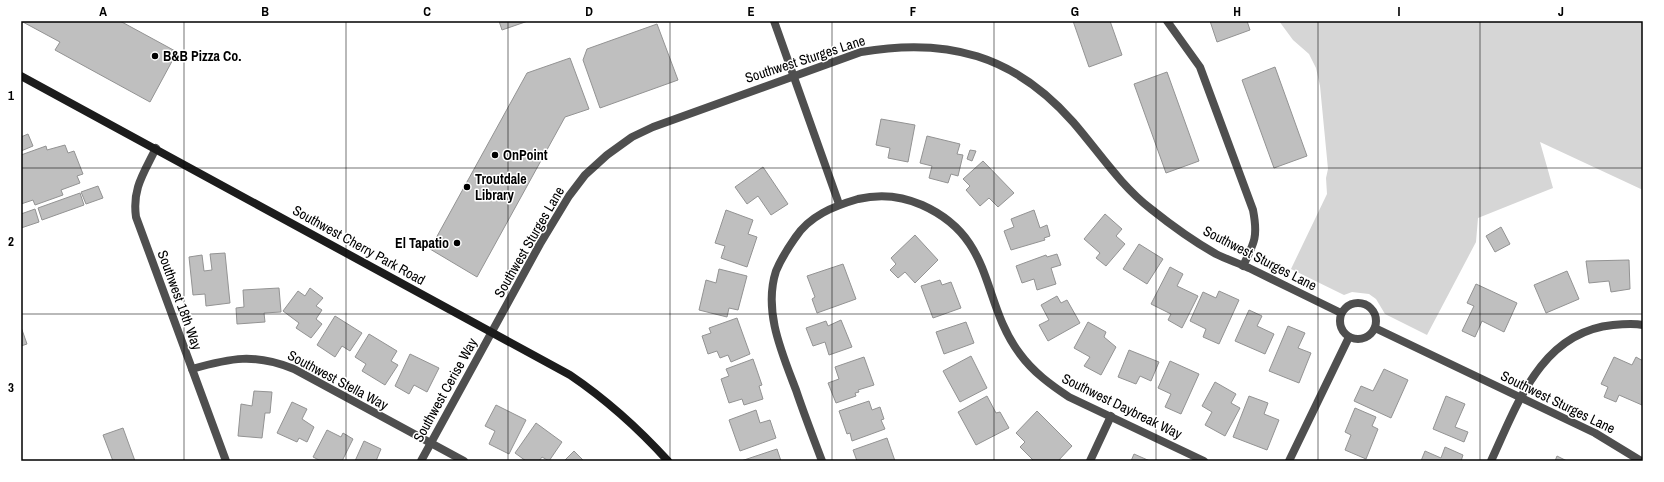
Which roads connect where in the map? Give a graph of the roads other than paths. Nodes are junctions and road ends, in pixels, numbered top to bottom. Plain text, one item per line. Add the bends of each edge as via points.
1 (774, 21) edge
2 (1166, 21) edge
3 (21, 76) edge
4 (793, 76) junction
5 (156, 148) junction
6 (839, 204) junction
7 (1243, 266) junction
8 (1341, 313) junction
9 (1643, 325) edge
10 (1375, 328) junction
11 (492, 333) junction
12 (1349, 337) junction
13 (192, 369) junction
14 (1520, 398) junction
15 (1111, 416) junction
16 (430, 444) junction
17 (226, 461) edge
18 (421, 461) edge
19 (464, 461) edge
20 (668, 461) edge
21 (822, 461) edge
22 (1090, 461) edge
23 (1204, 461) edge
24 (1289, 461) edge
25 (1491, 461) edge
26 (1640, 461) edge

1 - 4 street
2 - 7 street via 1200,68 1254,210 1257,231
3 - 5 main road, Southwest Cherry Park Road
4 - 6 street
4 - 7 street, Southwest Sturges Lane via 861,52 902,47 929,46 950,49 1003,66 1039,89 1054,103 1106,165 1150,209 1217,254
4 - 11 street, Southwest Sturges Lane via 653,127 632,137 607,155 585,175 569,196
5 - 11 main road, Southwest Cherry Park Road
5 - 13 street, Southwest 18th Way via 136,190 136,217
6 - 15 street, Southwest Daybreak Way via 863,198 899,198 933,210 953,225 977,254 1019,353 1053,387
6 - 21 street, Southwest Daybreak Way via 821,213 797,235 776,272 772,297 777,340
7 - 8 street, Southwest Sturges Lane
8 - 10 street via 1352,303 1365,304 1375,314
8 - 12 street via 1339,323 1342,331
9 - 14 street via 1601,327 1566,342 1538,368
10 - 12 street via 1366,338 1356,340
10 - 14 street, Southwest Sturges Lane
11 - 16 street, Southwest Cerise Way
11 - 20 main road, Southwest Cherry Park Road via 565,372 592,390 633,424
12 - 24 street
13 - 16 street, Southwest Stella Way via 237,358 274,361 294,369
13 - 17 street, Southwest 18th Way
14 - 25 street
14 - 26 street, Southwest Sturges Lane via 1596,433
15 - 22 street
15 - 23 street, Southwest Daybreak Way
16 - 18 street, Southwest Cerise Way
16 - 19 street, Southwest Stella Way

